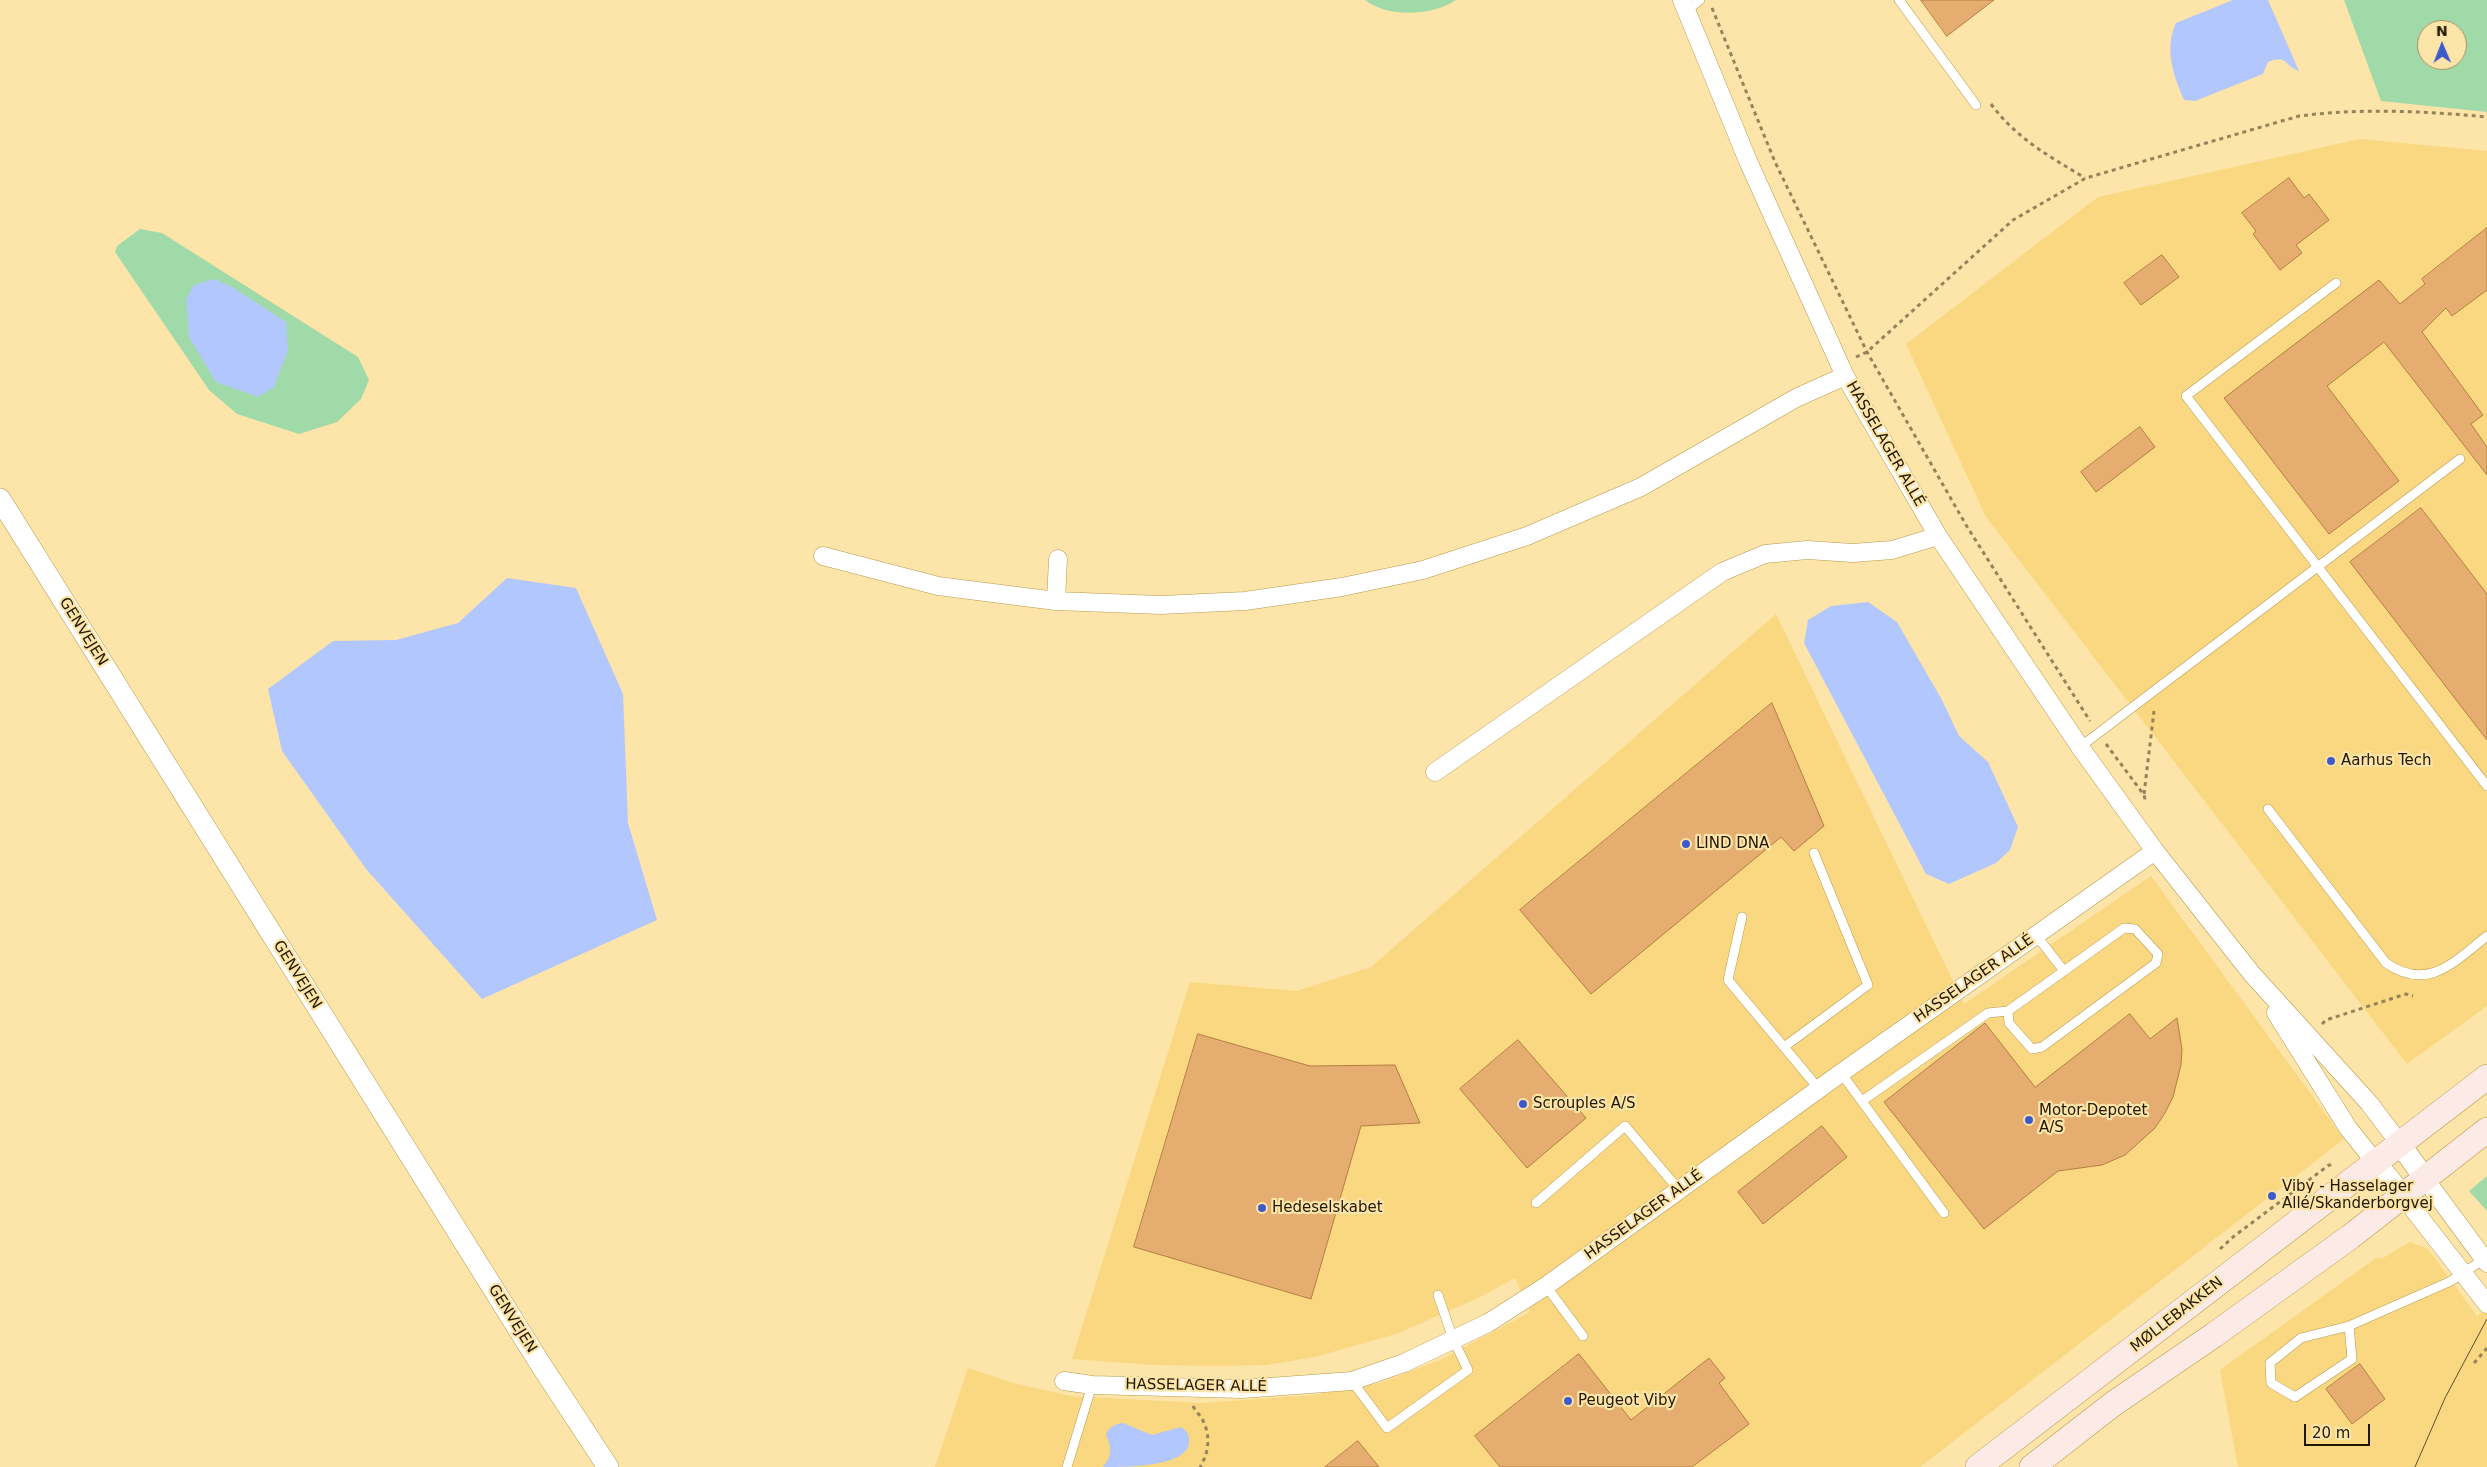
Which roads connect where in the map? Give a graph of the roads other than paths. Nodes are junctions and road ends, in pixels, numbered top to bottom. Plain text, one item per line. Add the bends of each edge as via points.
1 (1899, 0) edge
2 (1690, 4) edge
3 (1976, 105) road end
4 (2336, 283) dead end
5 (1842, 370) junction
6 (2460, 460) dead end
7 (0, 499) edge
8 (1938, 536) junction
9 (823, 556) dead end
10 (1058, 559) dead end
11 (2318, 568) junction
12 (1056, 601) junction
13 (2080, 747) junction
14 (1435, 772) dead end
15 (2487, 786) edge
16 (2268, 809) dead end
17 (2155, 851) junction
18 (1814, 853) dead end
19 (1742, 918) dead end
20 (2036, 935) junction
21 (2487, 936) edge
22 (2064, 971) junction
23 (2252, 974) junction
24 (2008, 1011) junction
25 (1784, 1047) junction
26 (1841, 1073) junction
27 (2487, 1077) edge
28 (1819, 1089) junction
29 (1862, 1101) junction
30 (2487, 1130) edge
31 (2400, 1144) junction
32 (2376, 1163) junction
33 (2425, 1179) junction
34 (1679, 1190) junction
35 (2403, 1196) junction
36 (1536, 1203) dead end
37 (1944, 1213) dead end
38 (2485, 1261) edge
39 (2463, 1272) junction
40 (1546, 1286) junction
41 (1438, 1295) dead end
42 (2487, 1304) edge
43 (2349, 1326) junction
44 (1583, 1336) dead end
45 (1453, 1339) junction
46 (1064, 1381) dead end
47 (1352, 1381) junction
48 (1092, 1385) junction
49 (606, 1461) edge
50 (1067, 1467) edge
51 (1978, 1467) edge
52 (2032, 1467) edge

1 - 3 lane
2 - 5 street, HASSELAGER ALLÉ via 1748,161
4 - 11 lane via 2186,396
5 - 8 street, HASSELAGER ALLÉ
5 - 12 street via 1641,488 1527,536 1423,570 1342,587 1245,601 1161,605
6 - 11 lane
7 - 49 street, GENVEJEN via 541,1365
8 - 13 street, HASSELAGER ALLÉ
8 - 14 street via 1892,550 1853,553 1807,550 1766,554 1722,572
9 - 12 street via 938,586
10 - 12 street
11 - 13 lane
11 - 15 lane
13 - 17 street, HASSELAGER ALLÉ
16 - 21 lane via 2386,963 2399,972 2416,976 2432,974 2448,967
17 - 20 street, HASSELAGER ALLÉ
17 - 23 street, HASSELAGER ALLÉ
18 - 25 lane via 1868,985
19 - 25 lane via 1728,980
20 - 22 lane
20 - 26 street, HASSELAGER ALLÉ
22 - 24 lane
22 - 24 lane via 2124,928 2135,929 2158,954 2156,963 2042,1047 2032,1049 2009,1023
23 - 31 street, HASSELAGER ALLÉ via 2369,1103
23 - 32 street, HASSELAGER ALLÉ via 2348,1128
24 - 29 lane via 1988,1013
25 - 28 lane
26 - 28 street, HASSELAGER ALLÉ
26 - 29 lane
27 - 31 main road, MØLLEBAKKEN
28 - 34 street, HASSELAGER ALLÉ
29 - 37 lane
30 - 33 main road
31 - 32 main road, MØLLEBAKKEN
31 - 33 street, HASSELAGER ALLÉ
32 - 35 street, HASSELAGER ALLÉ
32 - 51 main road, MØLLEBAKKEN
33 - 35 main road
33 - 38 street
34 - 36 lane via 1625,1126
34 - 40 street, HASSELAGER ALLÉ
35 - 39 street
35 - 52 main road via 2221,1330 2113,1404
38 - 39 lane
39 - 42 street
39 - 43 lane via 2451,1281
40 - 44 lane
40 - 45 street, HASSELAGER ALLÉ via 1488,1323
41 - 45 lane
43 - 43 lane via 2352,1359 2295,1397 2271,1382 2270,1363 2301,1338
45 - 47 street, HASSELAGER ALLÉ via 1404,1363
45 - 47 lane via 1468,1370 1387,1428
46 - 48 street, HASSELAGER ALLÉ
47 - 48 street, HASSELAGER ALLÉ via 1242,1389
48 - 50 lane

